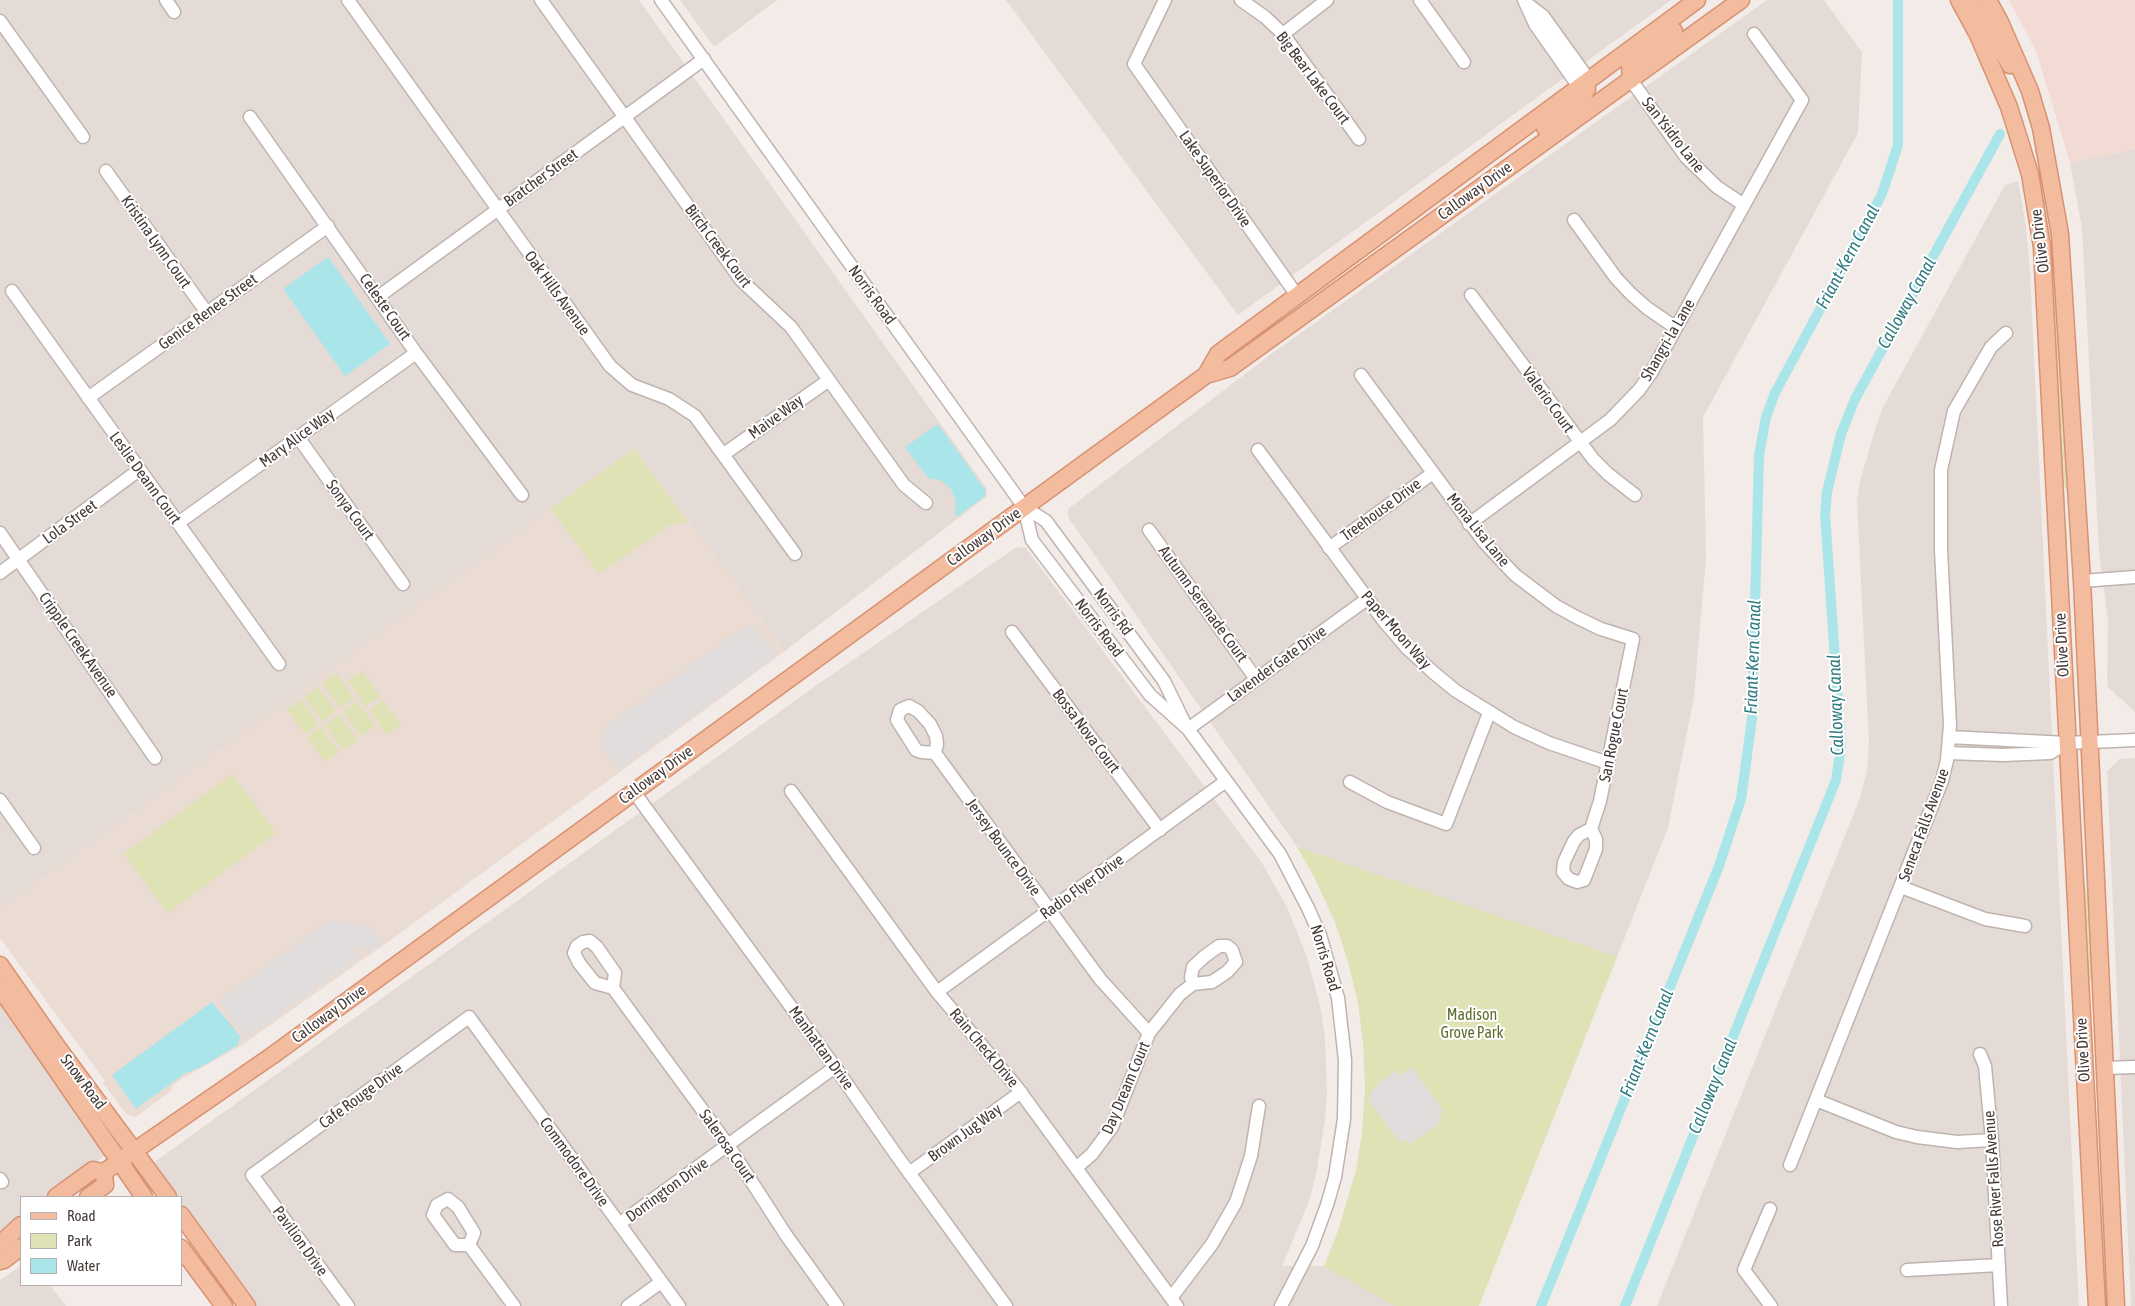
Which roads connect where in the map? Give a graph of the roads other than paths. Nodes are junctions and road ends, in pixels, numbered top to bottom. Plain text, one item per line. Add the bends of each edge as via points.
1 (166, 0) edge
2 (348, 0) edge
3 (541, 0) edge
4 (661, 0) edge
5 (1165, 0) edge
6 (1242, 0) edge
7 (1327, 0) edge
8 (1420, 0) edge
9 (1697, 0) edge
10 (1741, 0) edge
11 (1959, 0) edge
12 (1965, 0) edge
13 (1988, 0) edge
14 (1524, 1) edge
15 (1682, 11) junction
16 (174, 12) dead end
17 (0, 21) edge
18 (1283, 34) junction
19 (1754, 34) dead end
20 (704, 59) junction
21 (1464, 62) dead end
22 (2023, 76) junction
23 (1631, 80) junction
24 (1584, 84) junction
25 (250, 117) dead end
26 (624, 117) junction
27 (83, 137) dead end
28 (1359, 139) dead end
29 (1517, 161) junction
30 (106, 171) dead end
31 (1744, 205) junction
32 (498, 210) junction
33 (1574, 220) dead end
34 (328, 226) junction
35 (12, 291) dead end
36 (1296, 294) junction
37 (1471, 295) dead end
38 (378, 297) junction
39 (207, 313) junction
40 (1676, 328) junction
41 (2006, 333) dead end
42 (416, 352) junction
43 (1236, 364) junction
44 (1206, 375) junction
45 (1361, 375) dead end
46 (829, 380) junction
47 (88, 398) junction
48 (298, 437) junction
49 (1580, 443) junction
50 (1258, 450) dead end
51 (724, 454) junction
52 (139, 470) junction
53 (1432, 473) junction
54 (522, 495) dead end
55 (1635, 495) dead end
56 (2056, 496) junction
57 (926, 503) dead end
58 (1024, 508) junction
59 (178, 523) junction
60 (1470, 524) junction
61 (1149, 530) dead end
62 (0, 533) edge
63 (1330, 548) junction
64 (795, 554) dead end
65 (19, 559) junction
66 (0, 573) edge
67 (2135, 577) edge
68 (2082, 581) junction
69 (403, 584) dead end
70 (1367, 599) junction
71 (1012, 632) dead end
72 (1633, 639) joint
73 (279, 664) dead end
74 (1256, 679) junction
75 (1489, 713) junction
76 (1188, 729) junction
77 (1949, 737) junction
78 (2135, 740) edge
79 (2067, 743) junction
80 (2089, 743) junction
81 (935, 753) dead end
82 (1948, 753) junction
83 (155, 758) dead end
84 (1608, 763) junction
85 (1226, 781) junction
86 (1350, 782) dead end
87 (791, 791) dead end
88 (634, 792) junction
89 (0, 800) edge
90 (1591, 829) dead end
91 (1160, 830) junction
92 (34, 848) dead end
93 (1902, 887) junction
94 (1049, 910) junction
95 (2025, 926) dead end
96 (0, 965) edge
97 (1193, 984) dead end
98 (613, 988) dead end
99 (937, 992) junction
100 (2, 995) edge
101 (2081, 997) junction
102 (469, 1018) joint
103 (1149, 1033) junction
104 (1980, 1054) dead end
105 (835, 1067) junction
106 (2135, 1067) edge
107 (2105, 1068) junction
108 (1020, 1092) junction
109 (1816, 1100) junction
110 (1259, 1106) dead end
111 (1992, 1140) junction
112 (728, 1145) junction
113 (135, 1151) junction
114 (119, 1162) junction
115 (1790, 1165) dead end
116 (1076, 1168) junction
117 (104, 1172) junction
118 (909, 1173) junction
119 (252, 1176) joint
120 (57, 1196) edge
121 (89, 1196) edge
122 (143, 1196) edge
123 (167, 1196) edge
124 (1770, 1209) dead end
125 (182, 1216) edge
126 (619, 1224) junction
127 (20, 1225) edge
128 (0, 1244) edge
129 (469, 1245) dead end
130 (20, 1248) edge
131 (182, 1249) edge
132 (0, 1261) edge
133 (1999, 1266) junction
134 (1907, 1270) dead end
135 (203, 1278) junction
136 (661, 1282) junction
137 (1174, 1302) edge
138 (224, 1306) edge
139 (238, 1306) edge
140 (247, 1306) edge
141 (348, 1306) edge
142 (514, 1306) edge
143 (628, 1306) edge
144 (679, 1306) edge
145 (837, 1306) edge
146 (1006, 1306) edge
147 (1281, 1306) edge
148 (1771, 1306) edge
149 (2001, 1306) edge
150 (2097, 1306) edge
151 (2116, 1306) edge

1 - 16 street
2 - 32 street, Oak Hills Avenue
3 - 26 street, Birch Creek Court
4 - 20 street, Norris Road
5 - 36 street, Lake Superior Drive via 1134,64
6 - 18 street, Big Bear Lake Court
7 - 18 street
8 - 21 street
9 - 15 main road, Calloway Drive
10 - 23 main road, Calloway Drive
11 - 56 main road, Olive Drive via 2010,106 2033,190 2041,239
12 - 22 main road via 1978,9 2006,60
13 - 22 main road, Olive Drive
14 - 24 street via 1543,16
15 - 23 main road via 1676,30 1635,60 1630,67
15 - 24 main road, Calloway Drive
17 - 27 street
18 - 28 street, Big Bear Lake Court
19 - 31 street, Shangri-la Lane via 1802,100
20 - 26 street, Bratcher Street
20 - 58 street, Norris Road
22 - 68 main road, Olive Drive via 2042,128 2060,234
23 - 29 main road, Calloway Drive
23 - 31 street, San Ysidro Lane via 1686,157 1717,187
24 - 29 main road via 1581,100 1527,142
24 - 36 main road, Calloway Drive
25 - 34 street, Celeste Court
26 - 32 street, Bratcher Street
26 - 46 street, Birch Creek Court via 741,280 791,326
29 - 43 main road, Calloway Drive
30 - 39 street, Kristina Lynn Court
31 - 40 street, Shangri-la Lane
32 - 38 street, Bratcher Street
32 - 51 street, Oak Hills Avenue via 610,366 632,385 682,406 704,427
33 - 40 street via 1631,294
34 - 38 street, Celeste Court
34 - 39 street, Genice Renee Street
35 - 47 street, Leslie Deann Court
36 - 43 main road via 1291,310 1244,346
36 - 44 main road, Calloway Drive via 1218,354
37 - 49 street, Valerio Court
38 - 42 street, Celeste Court
39 - 47 street, Genice Renee Street
40 - 49 street, Shangri-la Lane via 1639,390 1610,420
41 - 77 street, Seneca Falls Avenue via 1991,347 1954,411 1940,470
42 - 48 street, Mary Alice Way
42 - 54 street, Celeste Court
43 - 44 main road, Calloway Drive
44 - 58 main road, Calloway Drive
45 - 53 street, Mona Lisa Lane
46 - 51 street, Maive Way
46 - 57 street, Birch Creek Court via 904,485
47 - 52 street, Leslie Deann Court
48 - 59 street, Mary Alice Way
48 - 69 street, Sonya Court
49 - 55 street, Valerio Court via 1608,474
49 - 60 street, Shangri-la Lane
50 - 63 street, Paper Moon Way
51 - 64 street, Oak Hills Avenue
52 - 59 street, Leslie Deann Court
52 - 65 street, Lola Street
53 - 60 street, Mona Lisa Lane
53 - 63 street, Treehouse Drive
56 - 68 main road via 2065,522 2070,568
56 - 79 main road, Olive Drive
58 - 76 street, Norris Rd via 1046,521 1164,681
58 - 76 street, Norris Road via 1032,540 1150,694
58 - 88 main road, Calloway Drive
59 - 73 street, Leslie Deann Court
60 - 72 street, Mona Lisa Lane via 1497,558 1531,588 1578,618
61 - 74 street, Autumn Serenade Court
62 - 65 street, Cripple Creek Avenue
63 - 70 street, Paper Moon Way
65 - 66 street, Lola Street
65 - 83 street, Cripple Creek Avenue
67 - 68 street
68 - 80 main road, Olive Drive
70 - 74 street, Lavender Gate Drive
70 - 75 street, Paper Moon Way via 1407,648 1434,673
71 - 91 street, Bossa Nova Court
72 - 84 street, San Rogue Court
74 - 76 street, Lavender Gate Drive
75 - 84 street, Paper Moon Way via 1549,743
75 - 86 street via 1446,824 1387,802
76 - 85 street, Norris Road
77 - 79 street
77 - 82 street, Seneca Falls Avenue
78 - 80 street
79 - 80 street
79 - 82 street via 2050,752 2003,755
79 - 101 main road, Olive Drive
80 - 107 main road, Olive Drive
81 - 94 street, Jersey Bounce Drive
82 - 93 street, Seneca Falls Avenue via 1936,800
84 - 90 street, San Rogue Court
85 - 91 street, Radio Flyer Drive
85 - 147 street, Norris Road via 1280,854 1308,908 1331,970 1343,1034 1346,1090 1335,1177 1312,1246
87 - 99 street, Rain Check Drive
88 - 105 street, Manhattan Drive
88 - 113 main road, Calloway Drive via 273,1055
89 - 92 street
91 - 94 street, Radio Flyer Drive
93 - 95 street via 1985,919
93 - 109 street, Seneca Falls Avenue
94 - 99 street, Radio Flyer Drive
94 - 103 street, Jersey Bounce Drive via 1100,979
96 - 113 main road, Snow Road
97 - 103 street, Day Dream Court via 1180,994
98 - 112 street, Salerosa Court
99 - 108 street, Rain Check Drive
100 - 114 main road, Snow Road
101 - 107 main road via 2090,1008 2095,1058 2098,1065
101 - 150 main road, Olive Drive
102 - 119 street, Cafe Rouge Drive
102 - 126 street, Commodore Drive
103 - 116 street, Day Dream Court via 1112,1128 1092,1154
104 - 111 street, Rose River Falls Avenue via 1985,1066
105 - 112 street, Dorrington Drive
105 - 118 street, Manhattan Drive
106 - 107 street
107 - 151 main road, Olive Drive
108 - 116 street, Rain Check Drive
108 - 118 street, Brown Jug Way
109 - 111 street via 1896,1132 1917,1137 1957,1142
109 - 115 street, Seneca Falls Avenue
110 - 137 street via 1251,1156 1236,1202
111 - 133 street, Rose River Falls Avenue
112 - 126 street, Dorrington Drive
112 - 145 street, Salerosa Court
113 - 114 main road, Calloway Drive
113 - 123 main road, Snow Road
114 - 117 main road, Calloway Drive
114 - 122 main road, Snow Road
116 - 137 street, Rain Check Drive
117 - 120 main road, Calloway Drive via 93,1170
117 - 121 main road via 105,1185
118 - 146 street, Manhattan Drive
119 - 141 street, Pavilion Drive
124 - 148 street via 1744,1270
125 - 140 main road
126 - 136 street, Commodore Drive
127 - 128 main road
129 - 142 street
130 - 132 main road
131 - 135 main road
133 - 134 street
133 - 149 street, Rose River Falls Avenue
135 - 138 main road
135 - 139 main road via 219,1282
136 - 143 street
136 - 144 street, Commodore Drive

